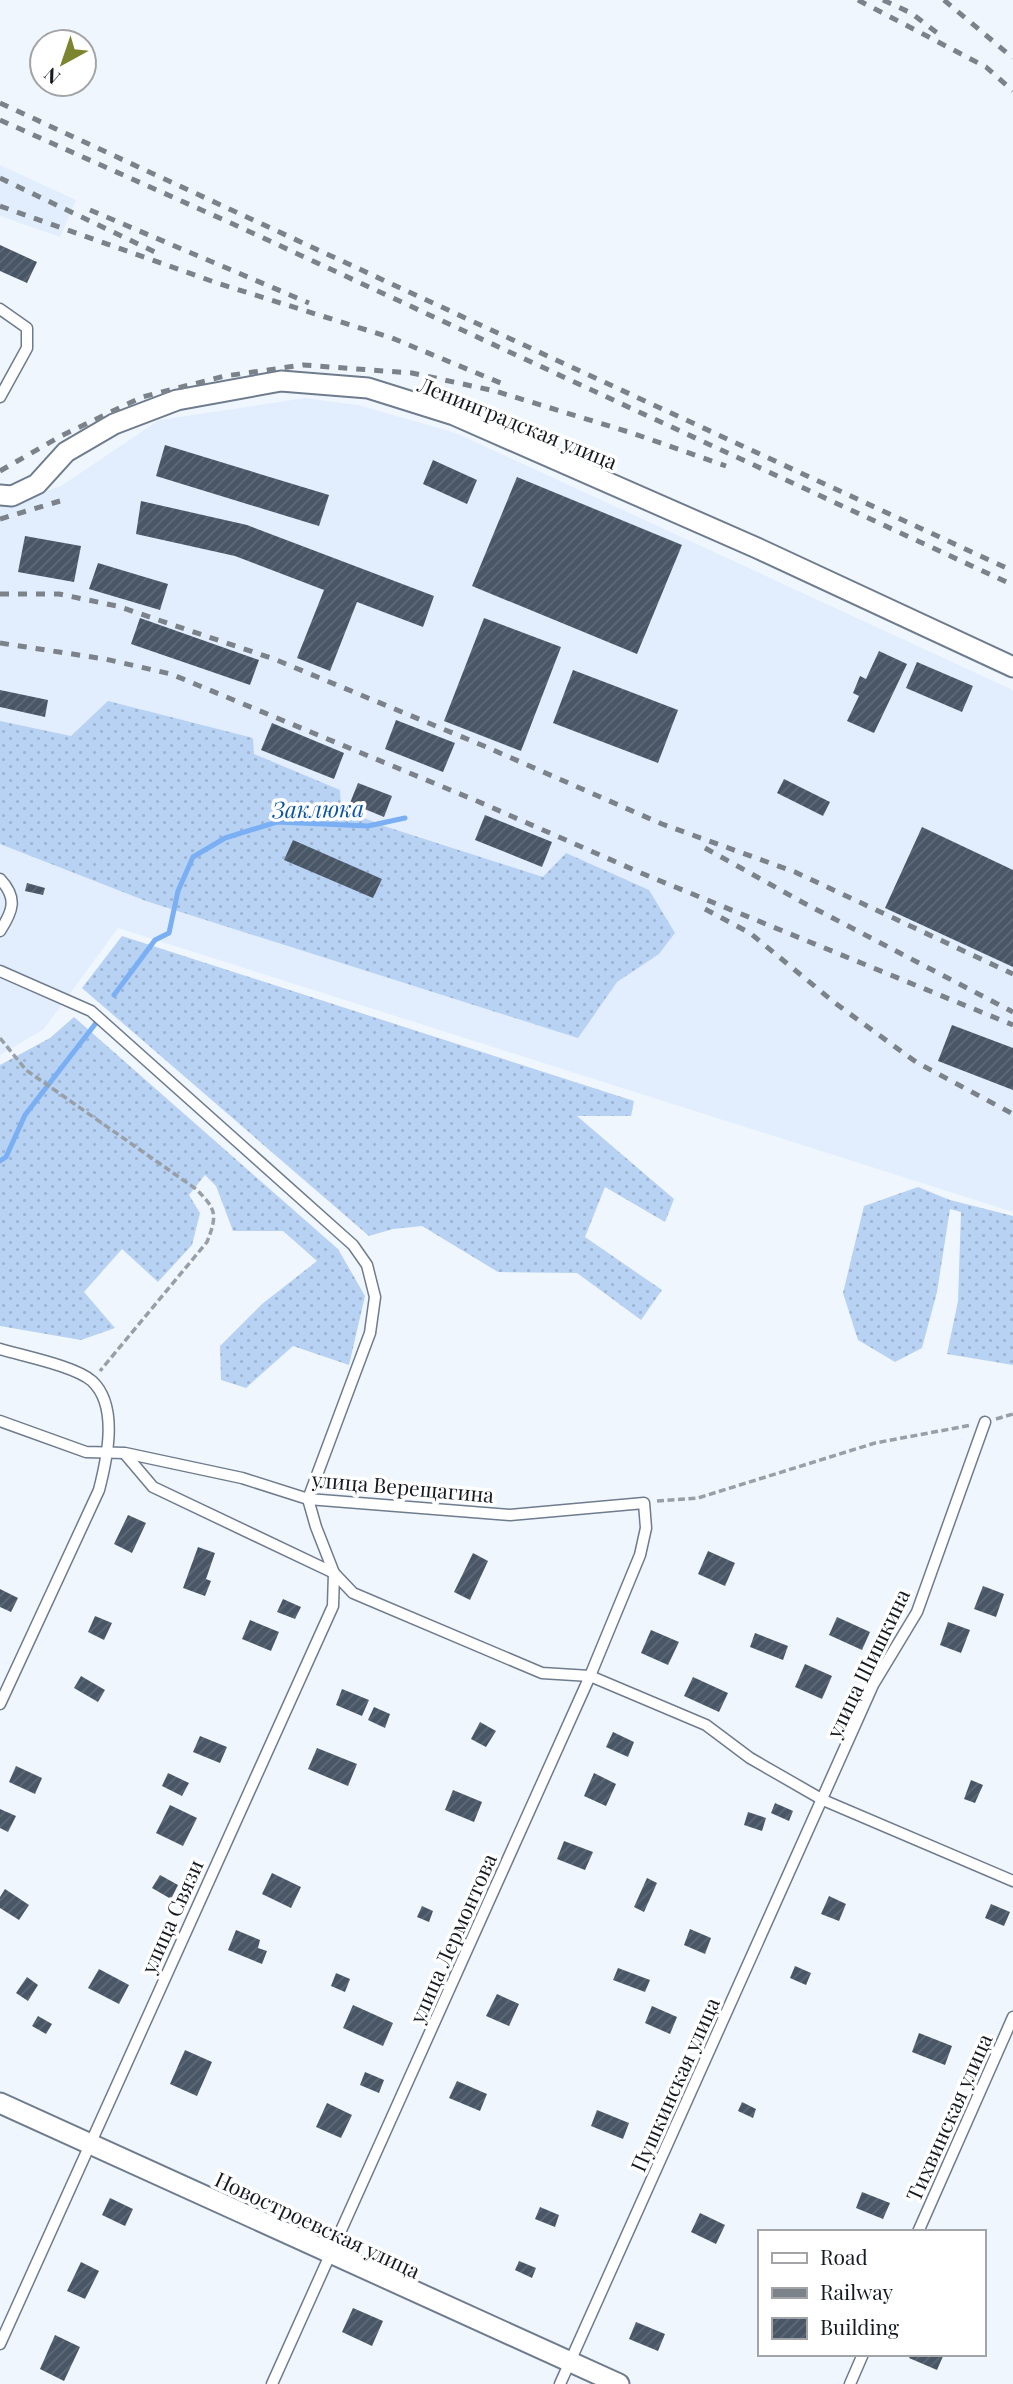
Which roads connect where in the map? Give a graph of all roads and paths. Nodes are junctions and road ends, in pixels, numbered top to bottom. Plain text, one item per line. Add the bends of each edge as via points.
1 (0, 309) edge
2 (0, 397) edge
3 (0, 495) edge
4 (1013, 667) edge
5 (0, 879) edge
6 (0, 931) edge
7 (0, 971) edge
8 (0, 1038) edge
9 (0, 1349) edge
10 (92, 1381) junction
11 (1013, 1414) edge
12 (0, 1421) edge
13 (985, 1422) junction
14 (125, 1453) junction
15 (108, 1454) junction
16 (308, 1499) junction
17 (644, 1503) junction
18 (334, 1573) junction
19 (590, 1676) junction
20 (0, 1704) edge
21 (823, 1800) junction
22 (1013, 1881) edge
23 (1013, 2017) edge
24 (0, 2103) edge
25 (89, 2143) junction
26 (919, 2230) edge
27 (331, 2255) junction
28 (0, 2344) edge
29 (862, 2356) edge
30 (570, 2363) junction
31 (272, 2384) edge
32 (560, 2384) edge
33 (619, 2384) edge
34 (850, 2384) edge

1 - 2 lane via 27,328 27,348
3 - 4 street, Ленинградская улица via 12,496 37,484 66,452 114,424 177,400 281,382 368,388 454,415
5 - 6 lane via 12,899 11,914
7 - 16 lane via 91,1011 353,1245 367,1265 375,1297 370,1333
8 - 10 path via 26,1070 196,1189 212,1206 214,1225 207,1242
9 - 10 lane via 75,1371
10 - 15 lane via 107,1402
11 - 13 path
12 - 15 lane, улица Верещагина via 86,1452
13 - 17 path via 876,1443 698,1498
13 - 21 lane, улица Шишкина via 917,1612 873,1685
14 - 15 lane, улица Верещагина
14 - 16 lane, улица Верещагина via 243,1478
14 - 18 lane via 153,1488
15 - 20 lane via 99,1490
16 - 17 lane, улица Верещагина via 510,1515
16 - 18 lane, улица Связи
17 - 19 lane, улица Лермонтова via 646,1528 640,1555
18 - 19 lane via 353,1593 542,1673
18 - 25 lane, улица Связи via 333,1606
19 - 21 lane via 706,1725 750,1758
19 - 27 lane, улица Лермонтова
21 - 22 lane
21 - 30 lane, Пушкинская улица
23 - 26 lane, Тихвинская улица
24 - 25 street, Новостроевская улица
25 - 27 street, Новостроевская улица
25 - 28 lane, улица Связи
27 - 30 street, Новостроевская улица
27 - 31 lane, улица Лермонтова
29 - 34 lane
30 - 32 lane, Пушкинская улица
30 - 33 street, Новостроевская улица

